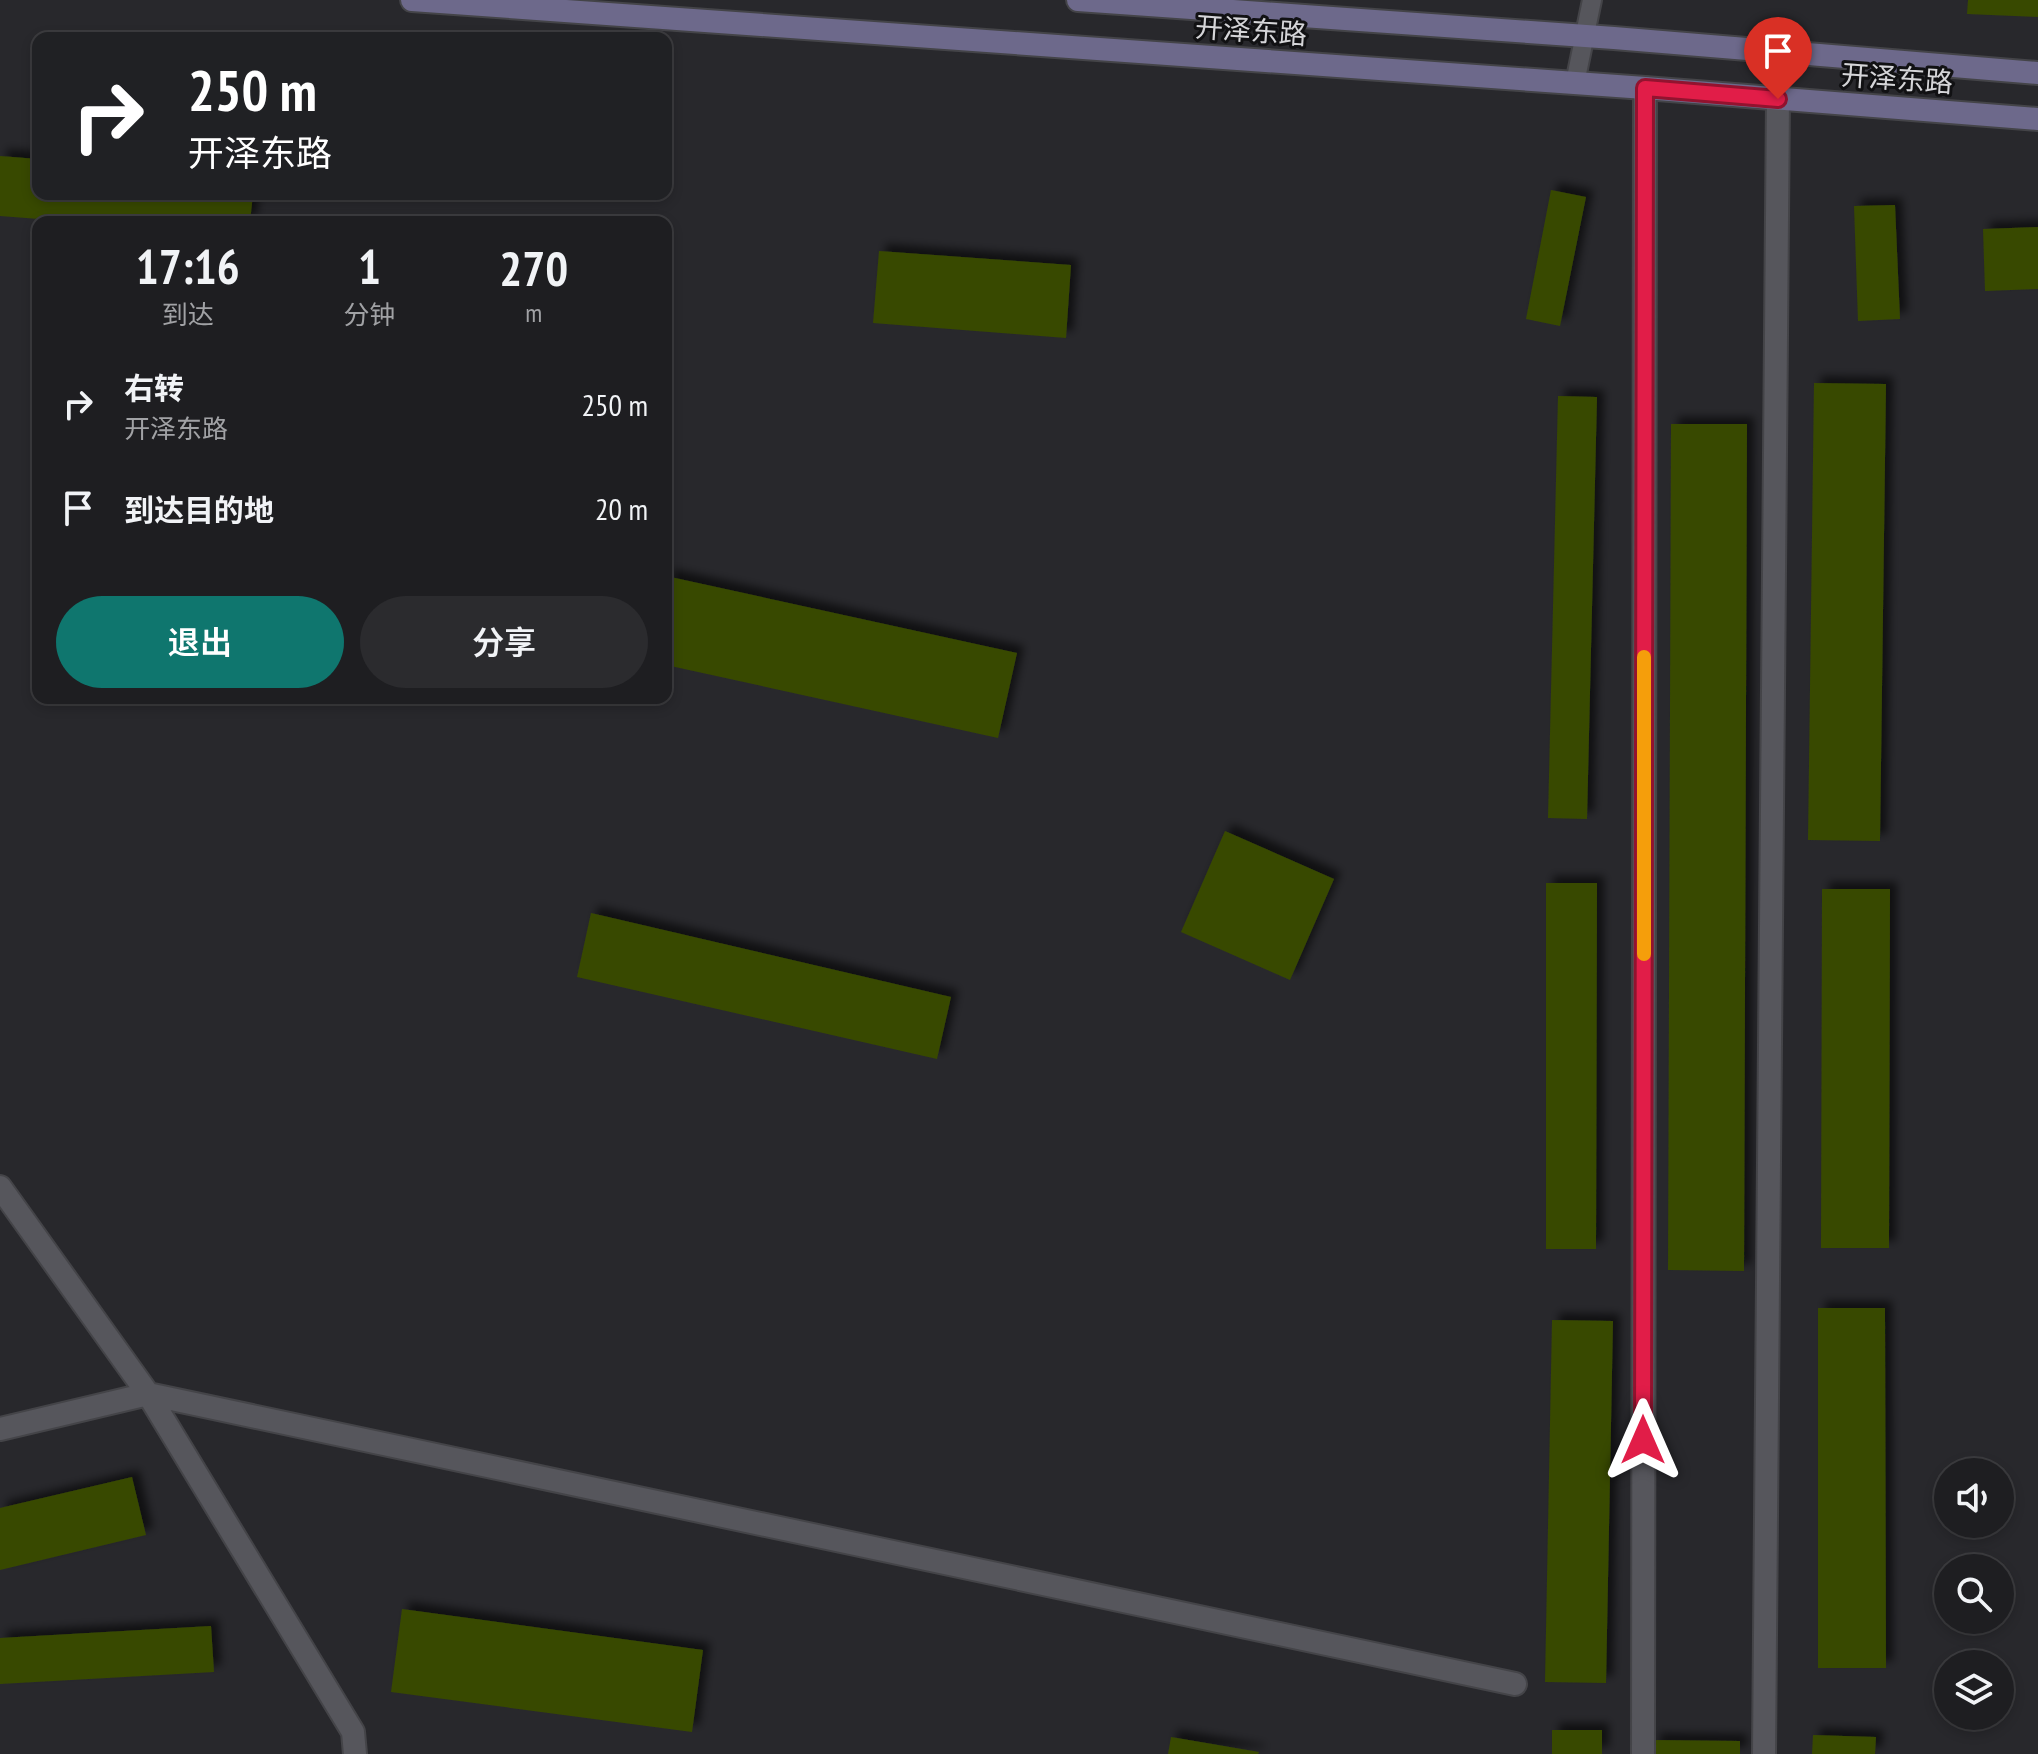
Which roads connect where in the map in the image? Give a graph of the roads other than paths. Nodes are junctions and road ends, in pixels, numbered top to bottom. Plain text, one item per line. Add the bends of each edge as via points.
1 (412, 0) edge
2 (1078, 0) edge
3 (1592, 0) edge
4 (582, 6) edge
5 (1585, 35) junction
6 (2038, 73) edge
7 (1575, 83) junction
8 (1645, 88) junction
9 (1778, 99) junction
10 (2038, 119) edge
11 (0, 1187) edge
12 (148, 1394) junction
13 (0, 1429) edge
14 (1515, 1684) dead end
15 (355, 1754) edge
16 (1643, 1754) edge
17 (1764, 1754) edge

1 - 4 main road, 开泽东路
2 - 5 main road, 开泽东路
3 - 5 lane
4 - 7 main road, 开泽东路
5 - 6 main road, 开泽东路
5 - 7 lane
7 - 8 main road, 开泽东路
8 - 9 main road, 开泽东路
8 - 16 street
9 - 10 main road, 开泽东路
9 - 17 street
11 - 12 street
12 - 13 street
12 - 14 street
12 - 15 street via 353,1732

